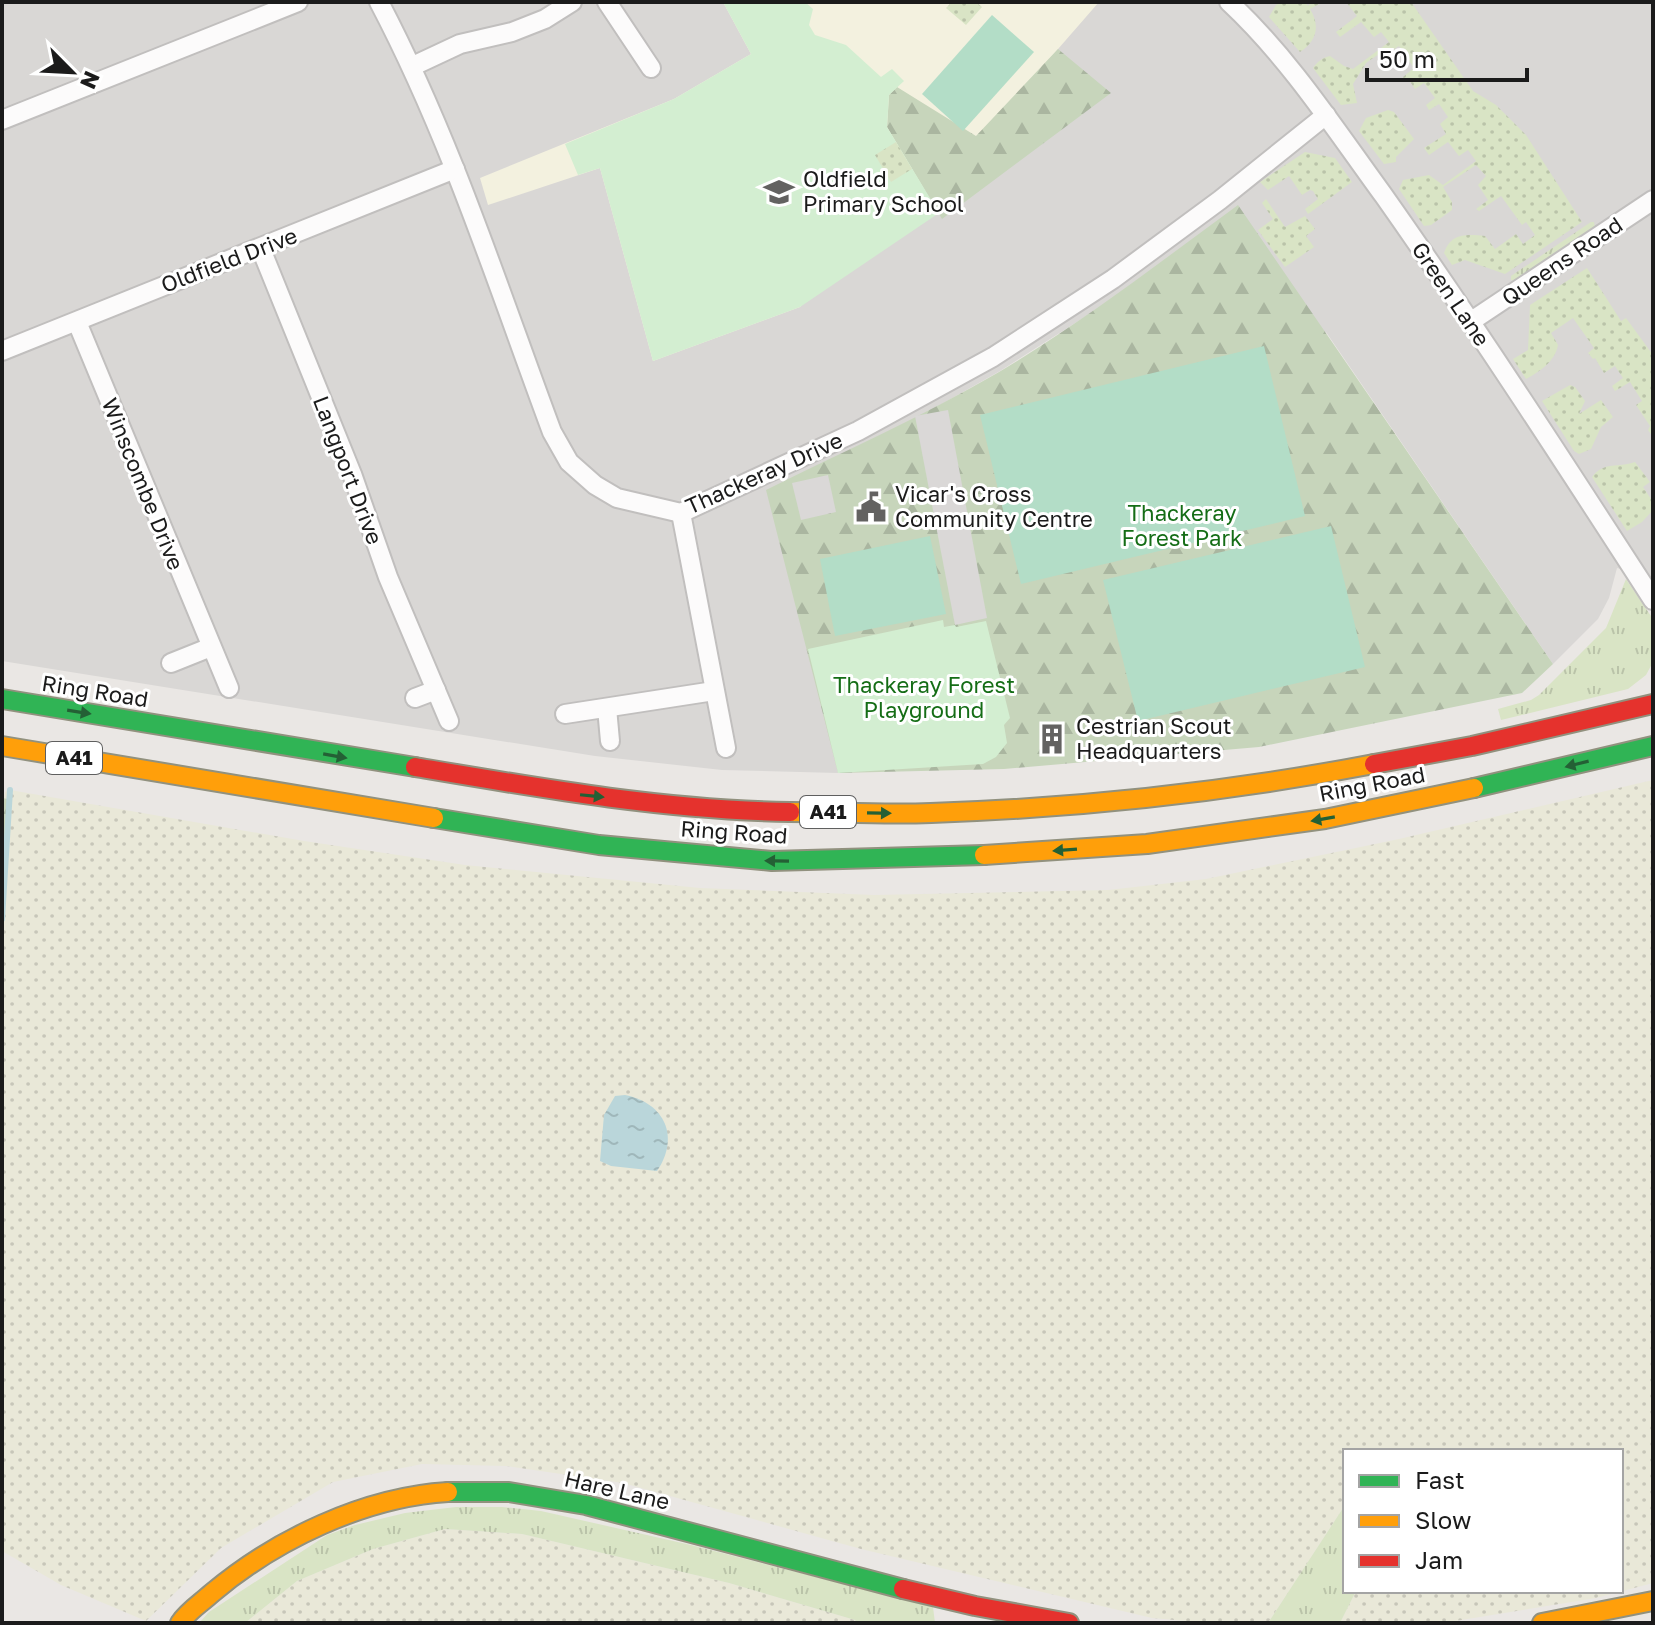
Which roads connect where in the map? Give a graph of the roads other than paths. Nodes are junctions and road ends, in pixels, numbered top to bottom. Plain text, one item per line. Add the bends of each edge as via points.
1 (298, 2) edge
2 (379, 2) edge
3 (572, 2) edge
4 (607, 2) edge
5 (1229, 2) edge
6 (413, 66) junction
7 (651, 68) dead end
8 (1326, 115) junction
9 (2, 120) edge
10 (455, 169) junction
11 (1653, 200) edge
12 (261, 249) junction
13 (77, 322) junction
14 (1470, 322) junction
15 (2, 351) edge
16 (681, 513) junction
17 (1653, 600) edge
18 (211, 647) junction
19 (171, 663) dead end
20 (229, 688) dead end
21 (436, 690) junction
22 (714, 691) junction
23 (415, 698) dead end
24 (2, 699) edge
25 (1653, 704) edge
26 (607, 708) junction
27 (565, 714) dead end
28 (449, 721) dead end
29 (610, 741) dead end
30 (2, 746) edge
31 (1653, 746) edge
32 (726, 748) dead end
33 (1653, 1601) edge
34 (180, 1623) edge
35 (1069, 1623) edge
36 (1542, 1623) edge

1 - 9 street
2 - 6 street, Thackeray Drive
3 - 6 street via 545,19 460,44
4 - 7 street
5 - 8 street, Green Lane via 1275,48
6 - 10 street, Thackeray Drive
8 - 14 street, Green Lane
8 - 16 street, Thackeray Drive via 1113,279 993,357 858,431
10 - 12 street, Oldfield Drive
10 - 16 street, Thackeray Drive via 552,432 569,462 617,498
11 - 14 street, Queens Road
12 - 13 street, Oldfield Drive
12 - 21 street, Langport Drive
13 - 15 street, Oldfield Drive
13 - 18 street, Winscombe Drive
14 - 17 street, Green Lane
16 - 22 street
18 - 19 street
18 - 20 street, Winscombe Drive
21 - 23 street
21 - 28 street, Langport Drive
22 - 26 street
22 - 32 street
24 -> 25 main road, Ring Road / A41 via 577,794 740,811 929,813 1105,802 1296,779
26 - 27 street
26 - 29 street
31 -> 30 main road, Ring Road / A41 via 1325,819 1147,844 960,857 772,861 599,845
33 - 36 main road
34 - 35 main road, Hare Lane via 240,1572 311,1529 396,1500 459,1491 527,1494 980,1607

